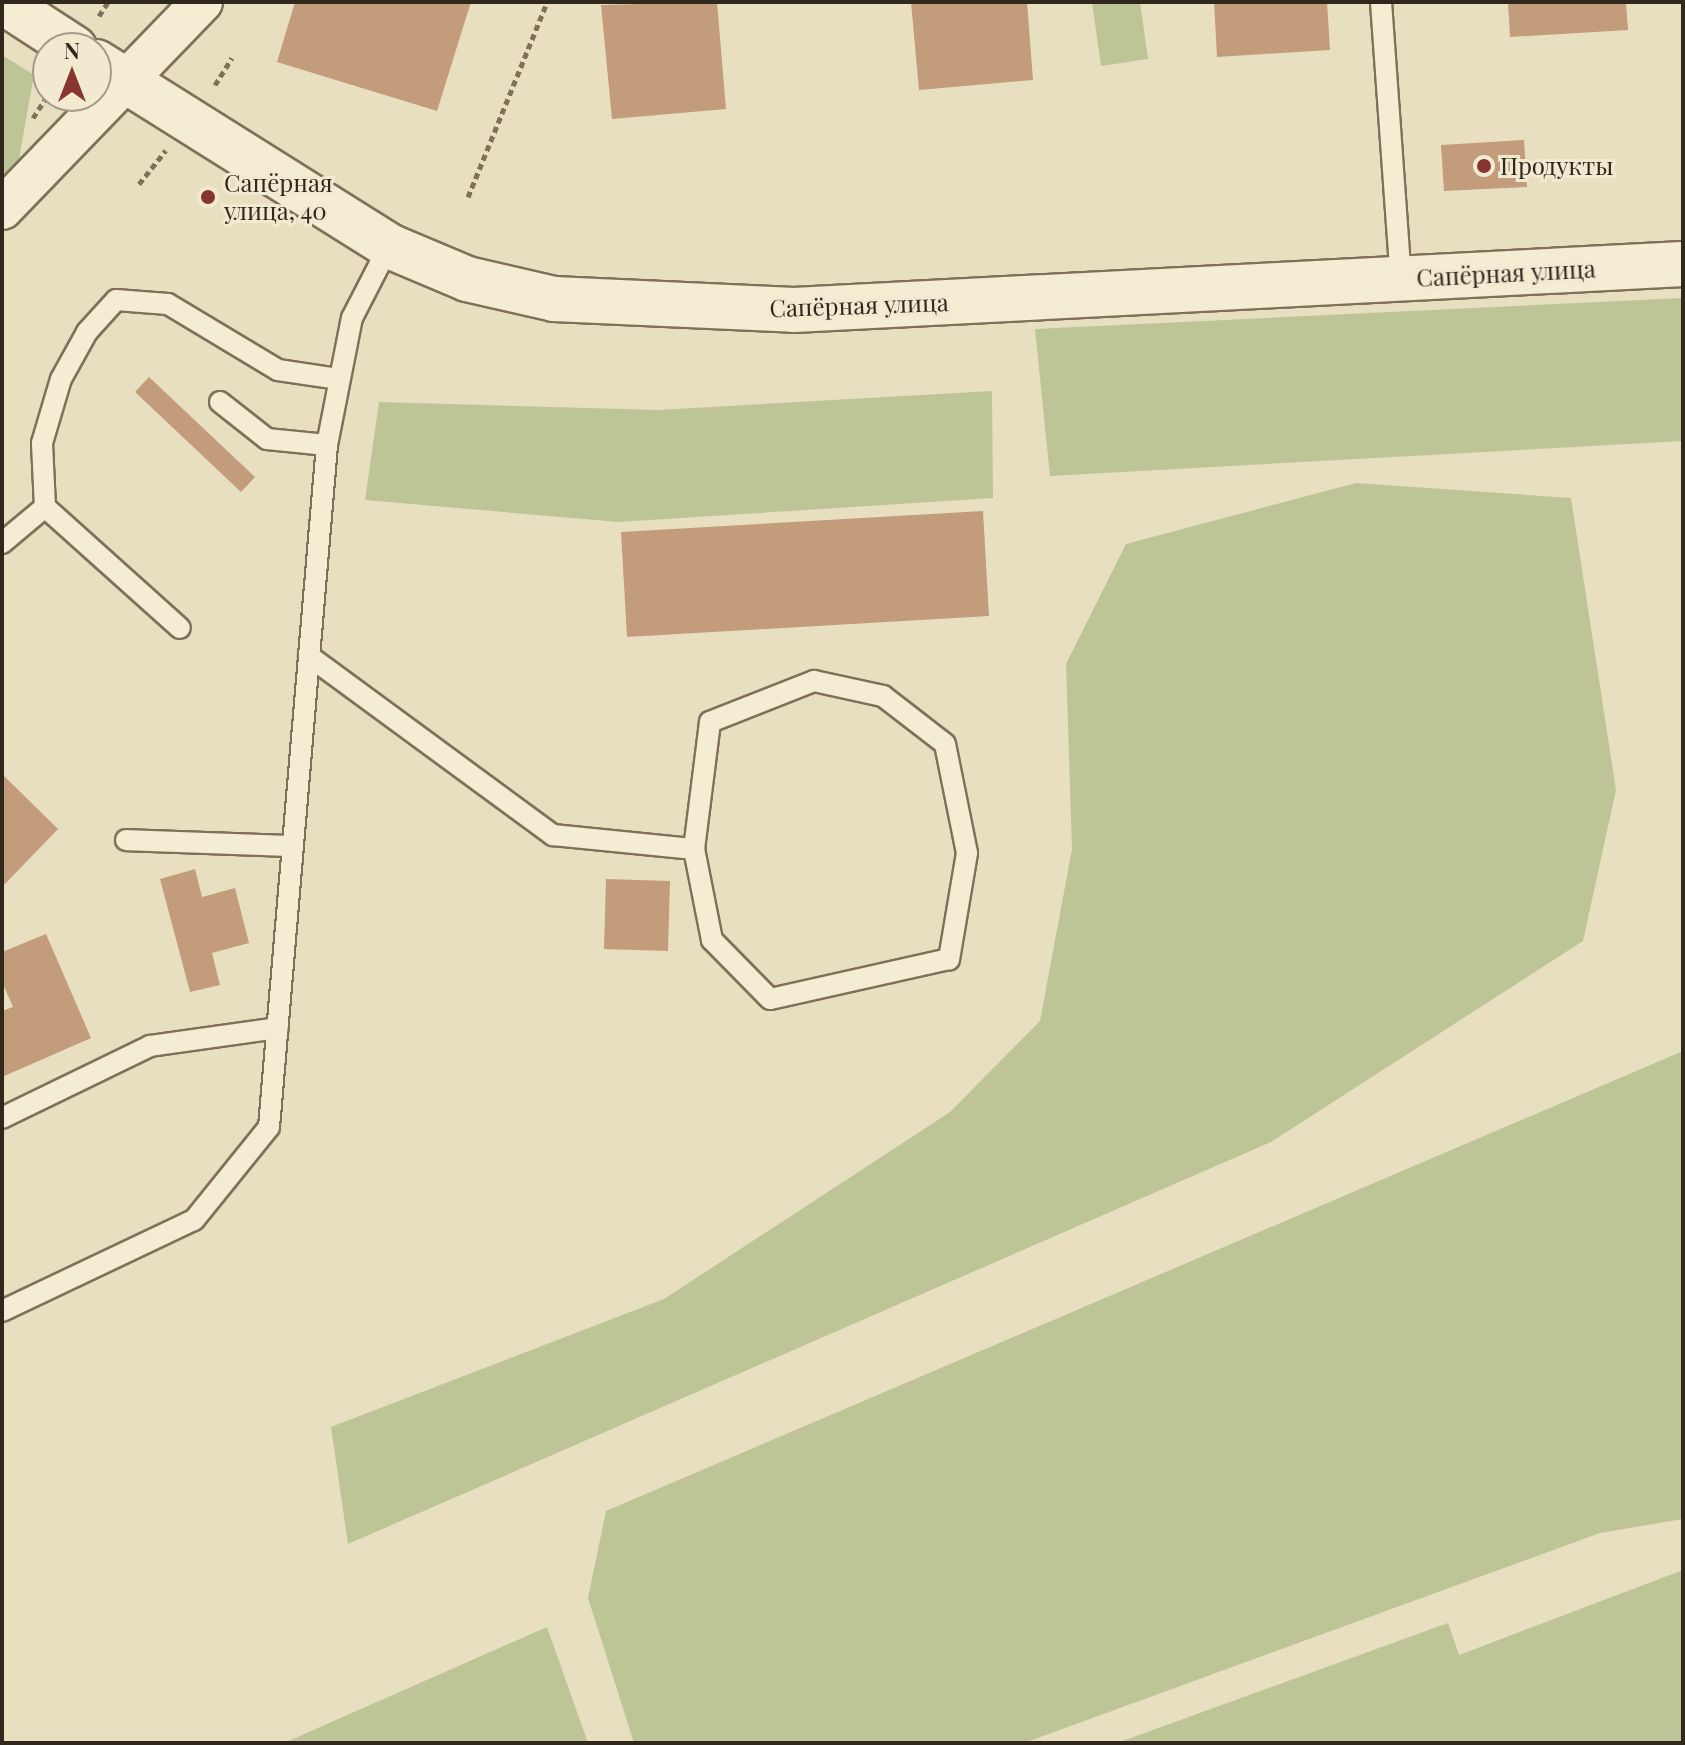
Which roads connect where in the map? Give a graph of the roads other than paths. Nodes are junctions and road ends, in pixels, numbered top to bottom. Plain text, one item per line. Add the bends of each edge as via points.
1 (3, 2) edge
2 (202, 2) edge
3 (1381, 2) edge
4 (87, 32) edge
5 (112, 72) edge
6 (84, 112) edge
7 (2, 209) edge
8 (389, 246) junction
9 (1683, 264) edge
10 (1401, 279) junction
11 (339, 379) junction
12 (220, 402) dead end
13 (327, 445) junction
14 (45, 507) junction
15 (2, 543) edge
16 (180, 628) dead end
17 (309, 656) junction
18 (126, 840) dead end
19 (293, 846) junction
20 (694, 849) junction
21 (278, 1028) junction
22 (2, 1118) edge
23 (2, 1311) edge

1 - 4 street
2 - 5 street
3 - 10 lane
5 - 8 street, Сапёрная улица
6 - 7 street
8 - 10 street, Сапёрная улица via 467,279 554,299 794,310
8 - 11 lane via 352,318
9 - 10 street, Сапёрная улица
11 - 13 lane
11 - 14 lane via 278,370 168,304 116,300 87,332 61,379 42,443
12 - 13 lane via 267,439
13 - 17 lane
14 - 15 lane
14 - 16 lane
17 - 19 lane
17 - 20 lane via 553,835
18 - 19 lane
19 - 21 lane
20 - 20 lane via 712,940 770,999 949,959 967,853 945,744 883,696 814,681 710,722
21 - 22 lane via 150,1046
21 - 23 lane via 269,1127 194,1220

